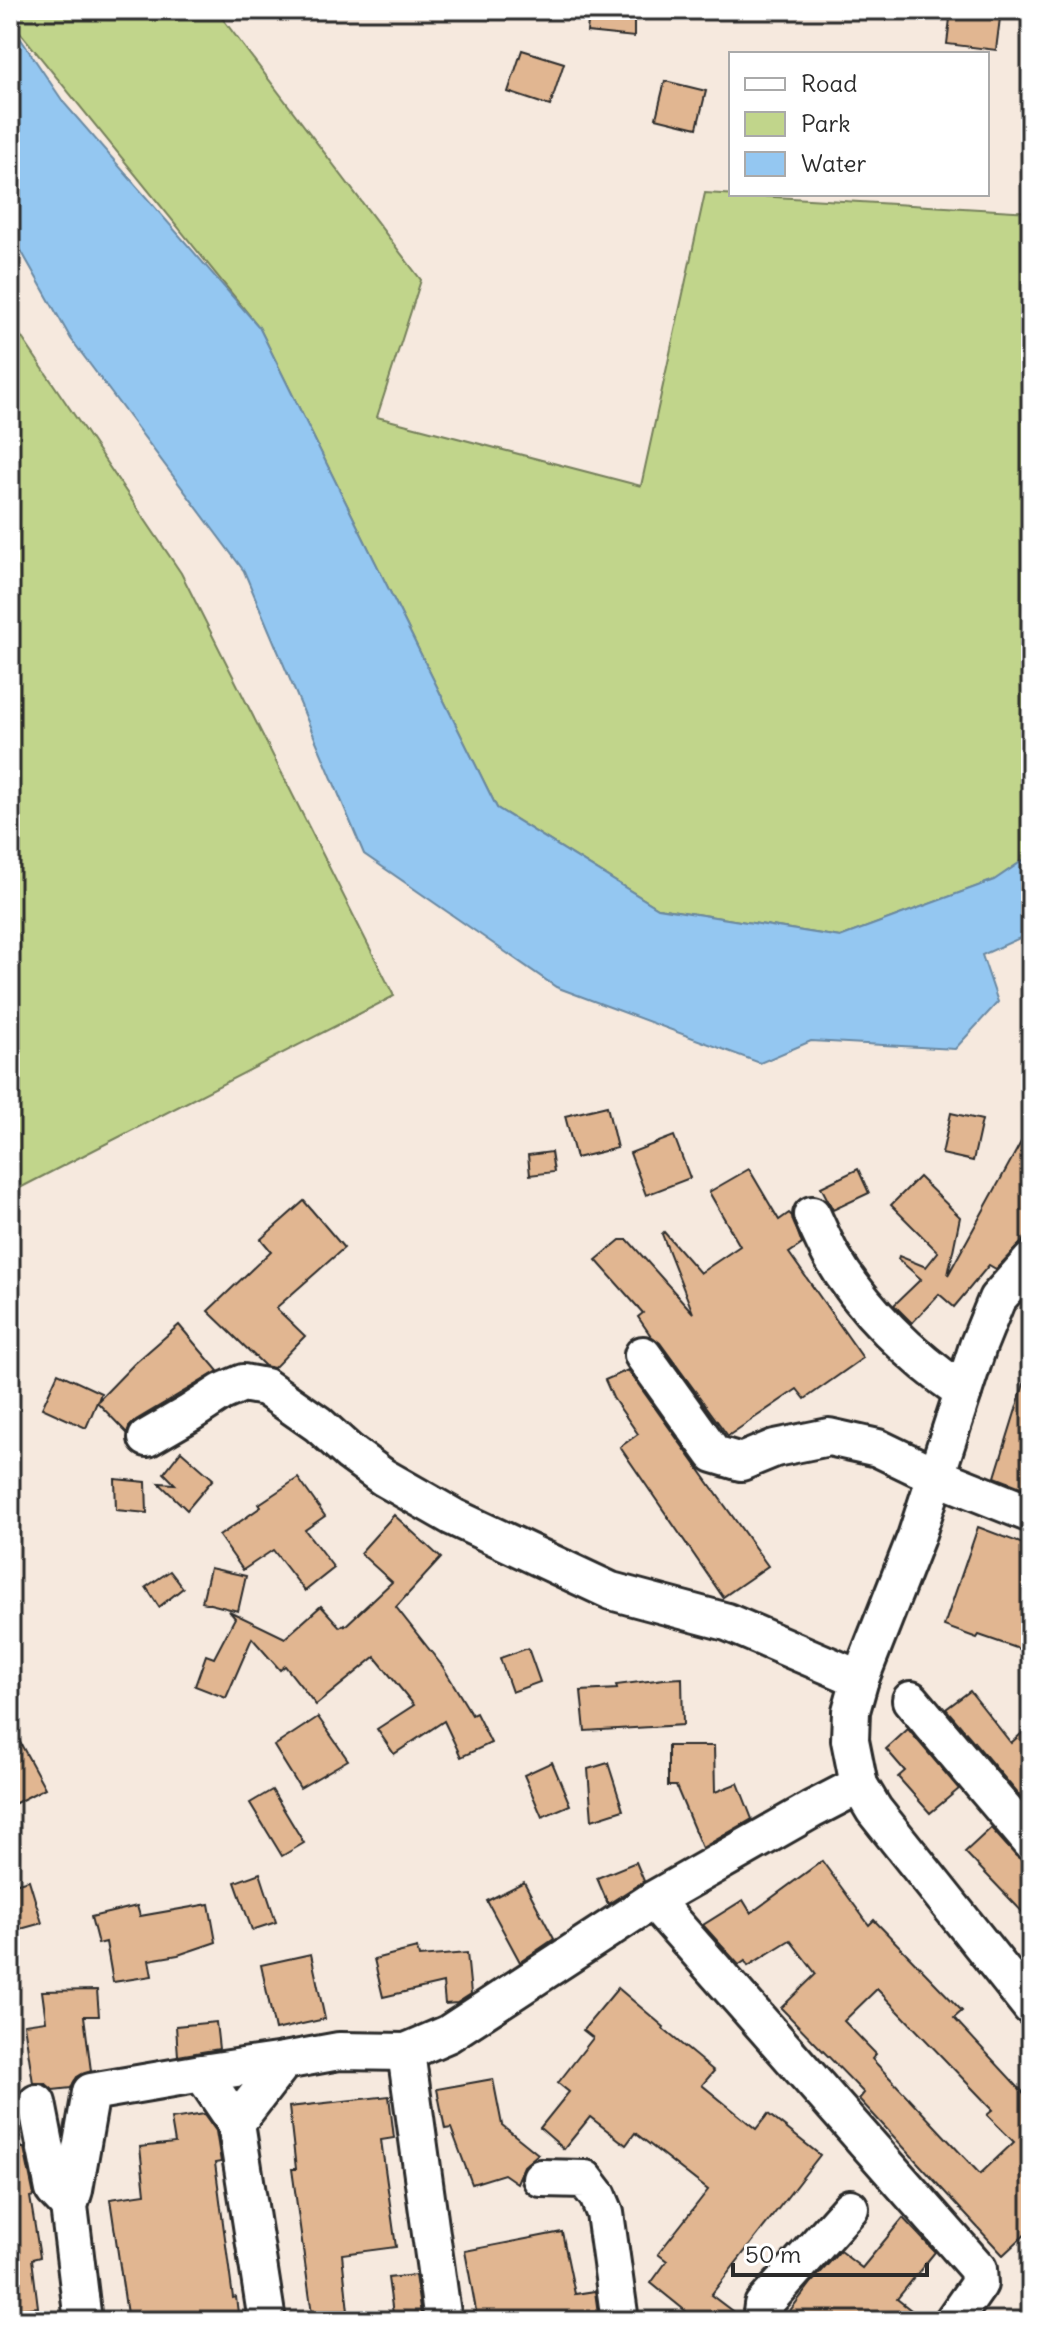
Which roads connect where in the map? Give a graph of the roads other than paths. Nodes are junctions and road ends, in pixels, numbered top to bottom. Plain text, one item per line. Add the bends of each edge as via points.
1 (812, 1215) dead end
2 (1031, 1261) edge
3 (643, 1355) dead end
4 (963, 1392) junction
5 (147, 1438) dead end
6 (936, 1476) junction
7 (1031, 1514) edge
8 (860, 1679) junction
9 (911, 1700) dead end
10 (859, 1785) junction
11 (1031, 1842) edge
12 (653, 1900) junction
13 (1031, 2007) edge
14 (406, 2052) junction
15 (284, 2061) junction
16 (202, 2073) junction
17 (91, 2092) junction
18 (24, 2104) edge
19 (236, 2123) junction
20 (541, 2178) dead end
21 (69, 2206) junction
22 (850, 2208) dead end
23 (83, 2321) edge
24 (267, 2321) edge
25 (443, 2321) edge
26 (620, 2321) edge
27 (761, 2321) edge
28 (953, 2321) edge

1 - 4 street via 831,1256 888,1329
2 - 4 street via 997,1299
3 - 6 street via 714,1454 741,1462 775,1448 829,1437 878,1448
4 - 6 street
5 - 8 street via 222,1392 243,1383 265,1387 383,1477 453,1517 611,1591 727,1622
6 - 7 street
6 - 8 street
8 - 10 street via 850,1740
9 - 11 street
10 - 12 street
10 - 13 street
12 - 14 street via 448,2034
12 - 28 street via 978,2269 979,2284
14 - 15 street via 339,2051
14 - 25 street
15 - 16 street
15 - 19 street
16 - 17 street
16 - 19 street
17 - 18 street
17 - 21 street
18 - 21 street via 54,2190
19 - 24 street
20 - 26 street via 585,2179 598,2196
21 - 23 street
22 - 27 street via 763,2305

